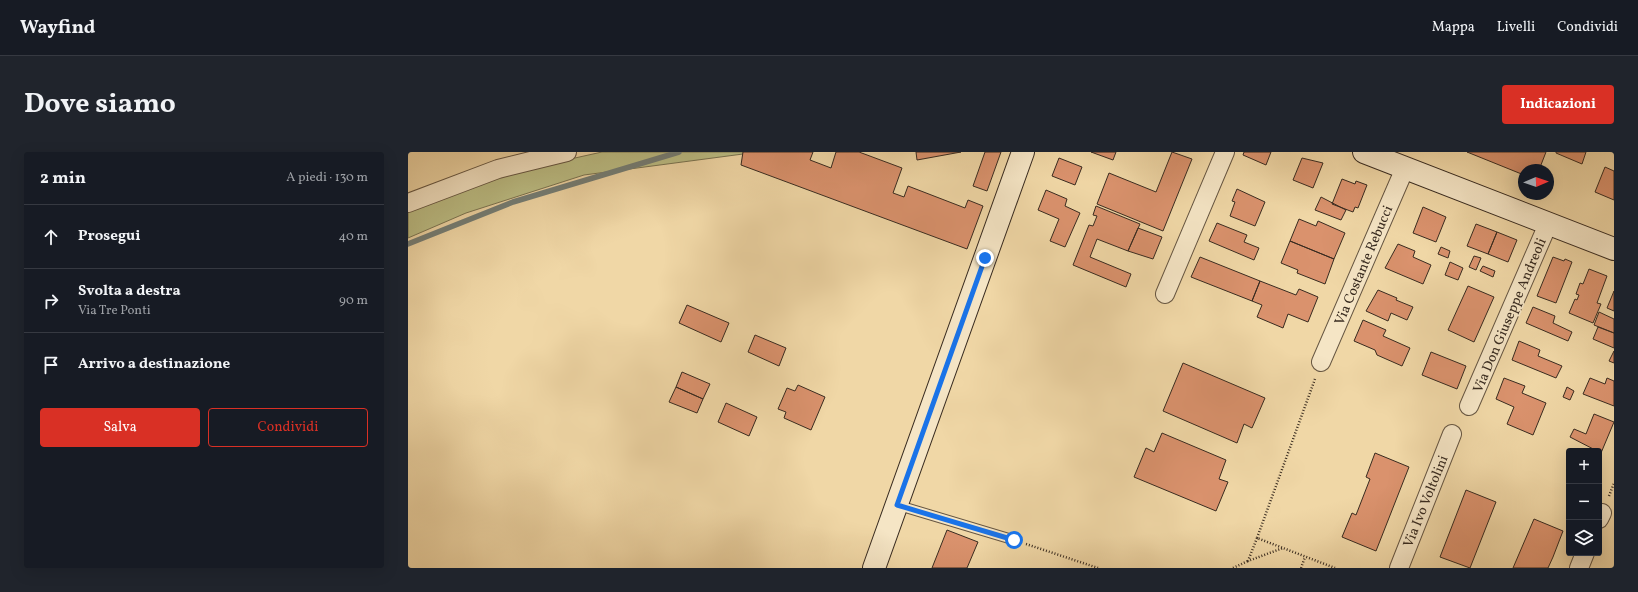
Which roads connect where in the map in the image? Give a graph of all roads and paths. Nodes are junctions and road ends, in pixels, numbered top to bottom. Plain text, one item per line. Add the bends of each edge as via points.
1 (567, 152) edge
2 (1023, 152) edge
3 (1225, 152) edge
4 (1364, 152) edge
5 (1405, 168) junction
6 (408, 204) edge
7 (1548, 224) junction
8 (1614, 249) edge
9 (1165, 294) dead end
10 (1321, 362) joint
11 (1469, 406) dead end
12 (1452, 434) dead end
13 (897, 505) junction
14 (1257, 538) junction
15 (1014, 540) joint
16 (1283, 548) junction
17 (1305, 556) junction
18 (1584, 556) edge
19 (1248, 561) junction
20 (874, 568) edge
21 (1098, 568) edge
22 (1233, 568) edge
23 (1301, 568) edge
24 (1335, 568) edge
25 (1399, 568) edge
26 (1579, 568) edge

1 - 6 street via 498,169
2 - 13 street
3 - 9 street
4 - 5 street
5 - 7 street
5 - 10 street, Via Costante Rebucci
7 - 8 street
7 - 11 street, Via Don Giuseppe Andreoli
10 - 14 path
12 - 25 street, Via Ivo Voltolini
13 - 15 lane
13 - 20 street
14 - 16 path
14 - 19 path
15 - 21 path
16 - 17 path
16 - 19 path
17 - 23 path
17 - 24 path
18 - 26 street
19 - 22 path

